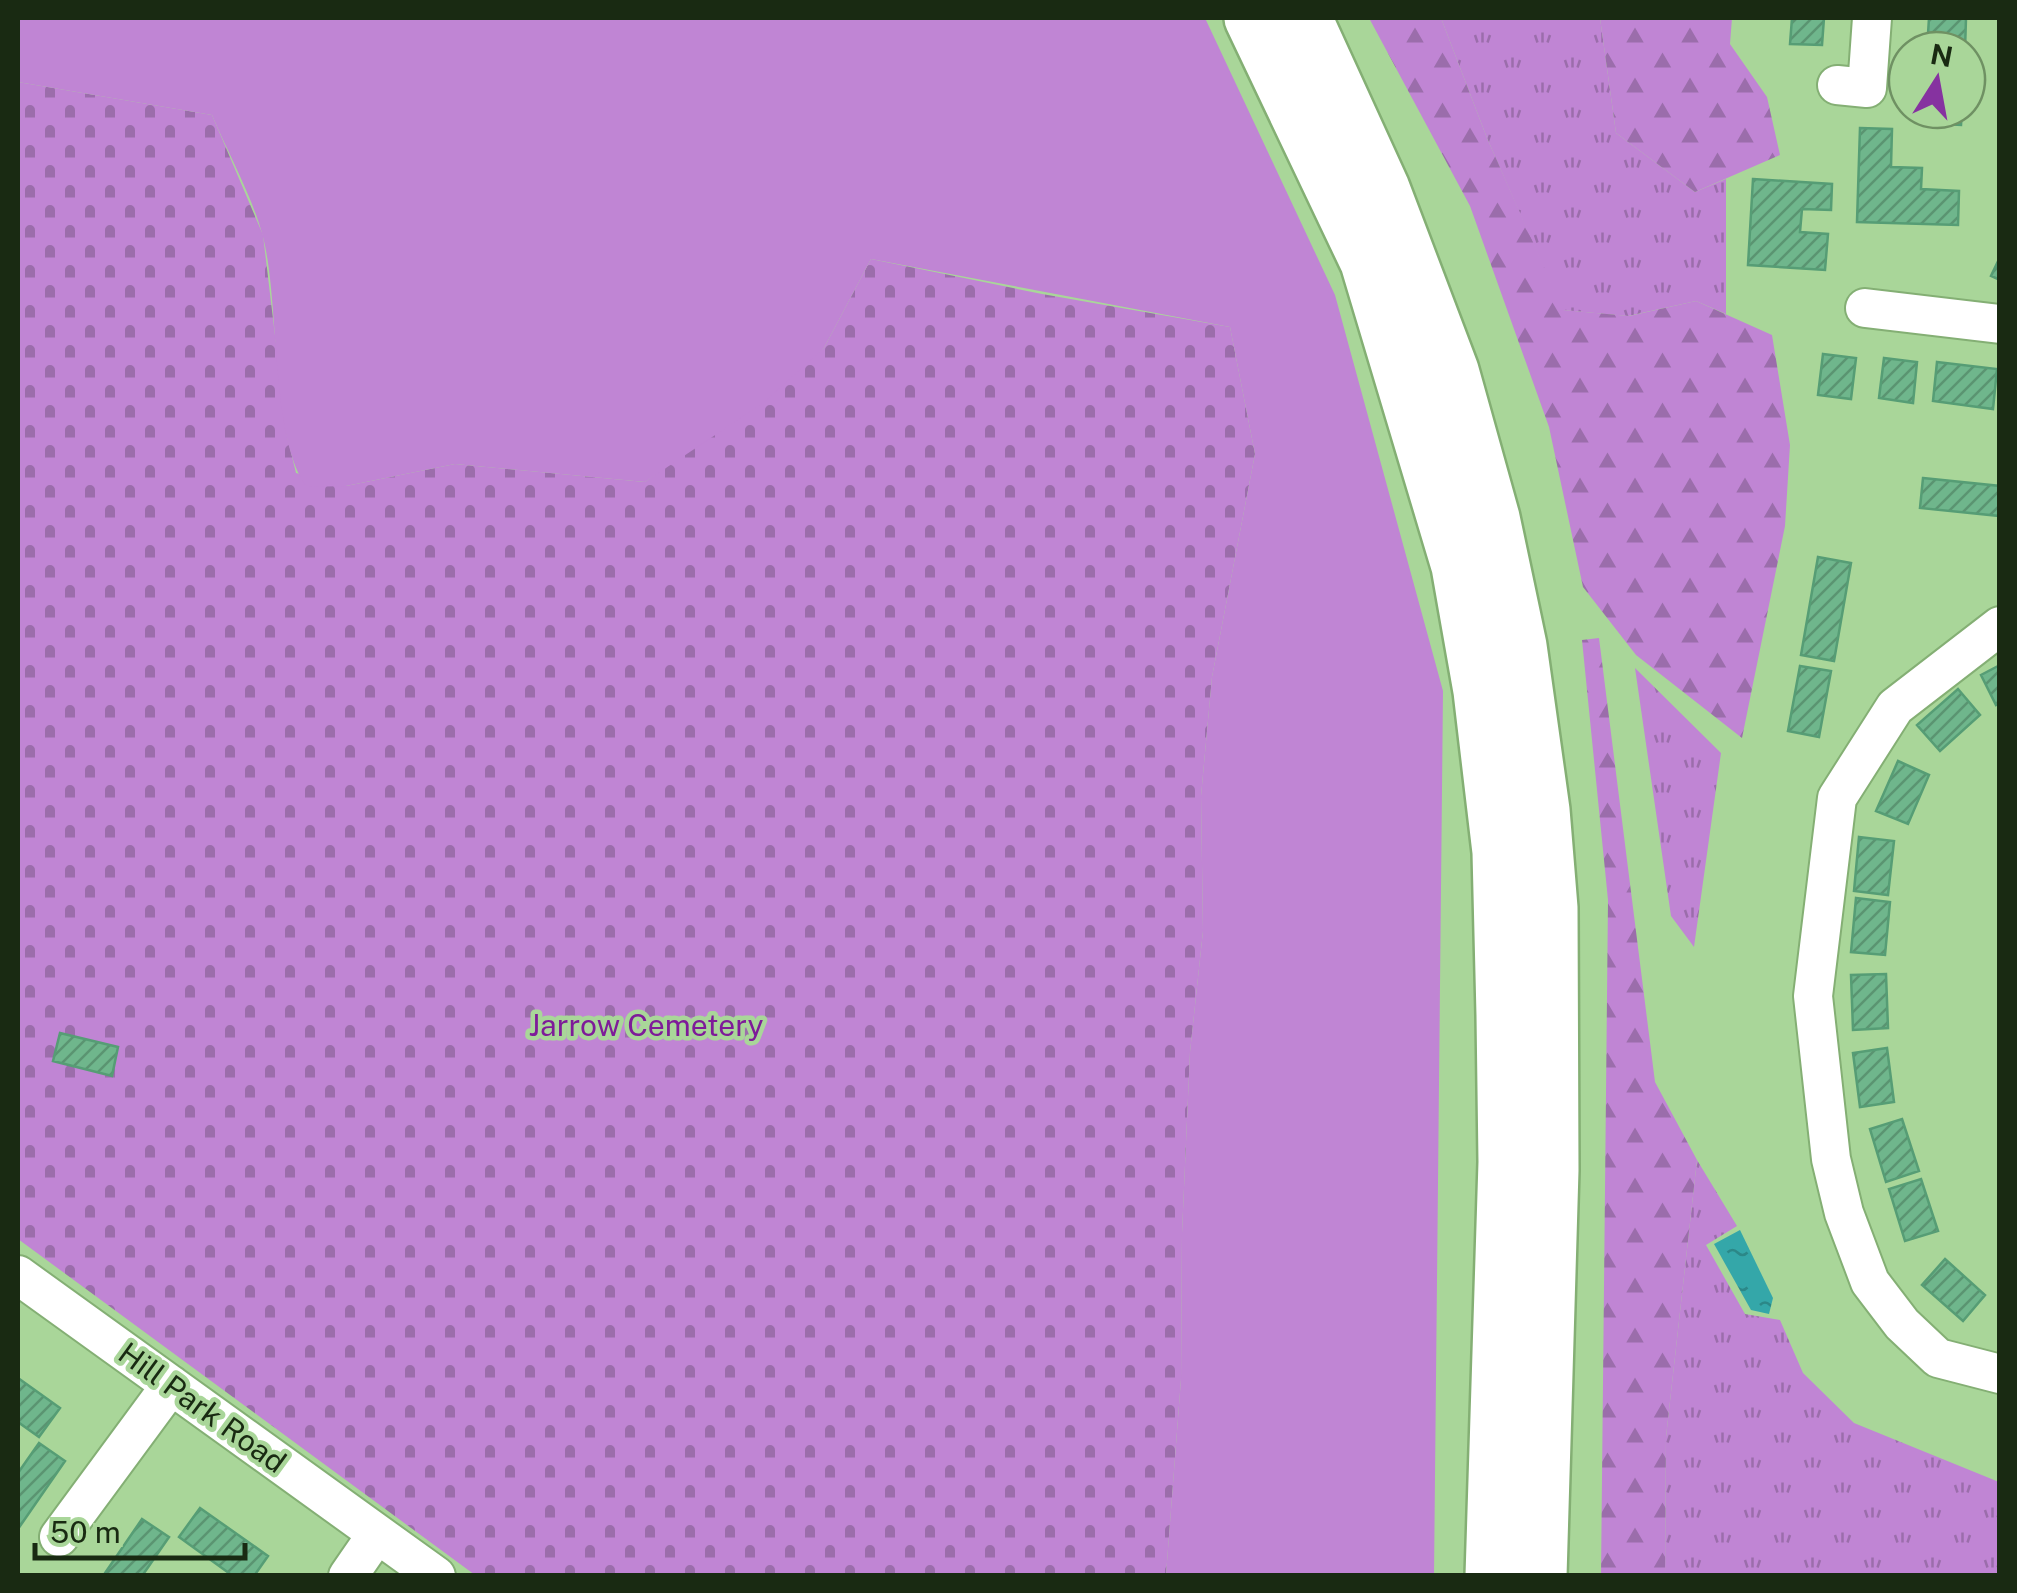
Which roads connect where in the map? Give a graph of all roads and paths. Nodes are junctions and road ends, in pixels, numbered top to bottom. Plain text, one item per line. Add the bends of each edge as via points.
1 (1252, 18) edge
2 (1304, 18) edge
3 (1872, 18) edge
4 (1837, 85) dead end
5 (1865, 308) dead end
6 (2000, 324) edge
7 (2000, 626) edge
8 (18, 1275) edge
9 (2000, 1374) edge
10 (171, 1385) junction
11 (378, 1534) junction
12 (59, 1538) dead end
13 (348, 1576) edge
14 (436, 1576) edge
15 (1492, 1576) edge
16 (1539, 1576) edge

1 - 15 highway via 1368,262 1458,566 1481,692 1500,852 1506,1162
2 - 16 highway via 1382,189 1451,371 1492,518 1522,664 1542,810 1550,946
3 - 4 street via 1867,88
5 - 6 street
7 - 9 street via 1896,707 1837,798 1813,996 1831,1160 1870,1282 1938,1358
8 - 10 street, Hill Park Road
10 - 11 street, Hill Park Road
10 - 12 street
11 - 13 street
11 - 14 street, Hill Park Road

